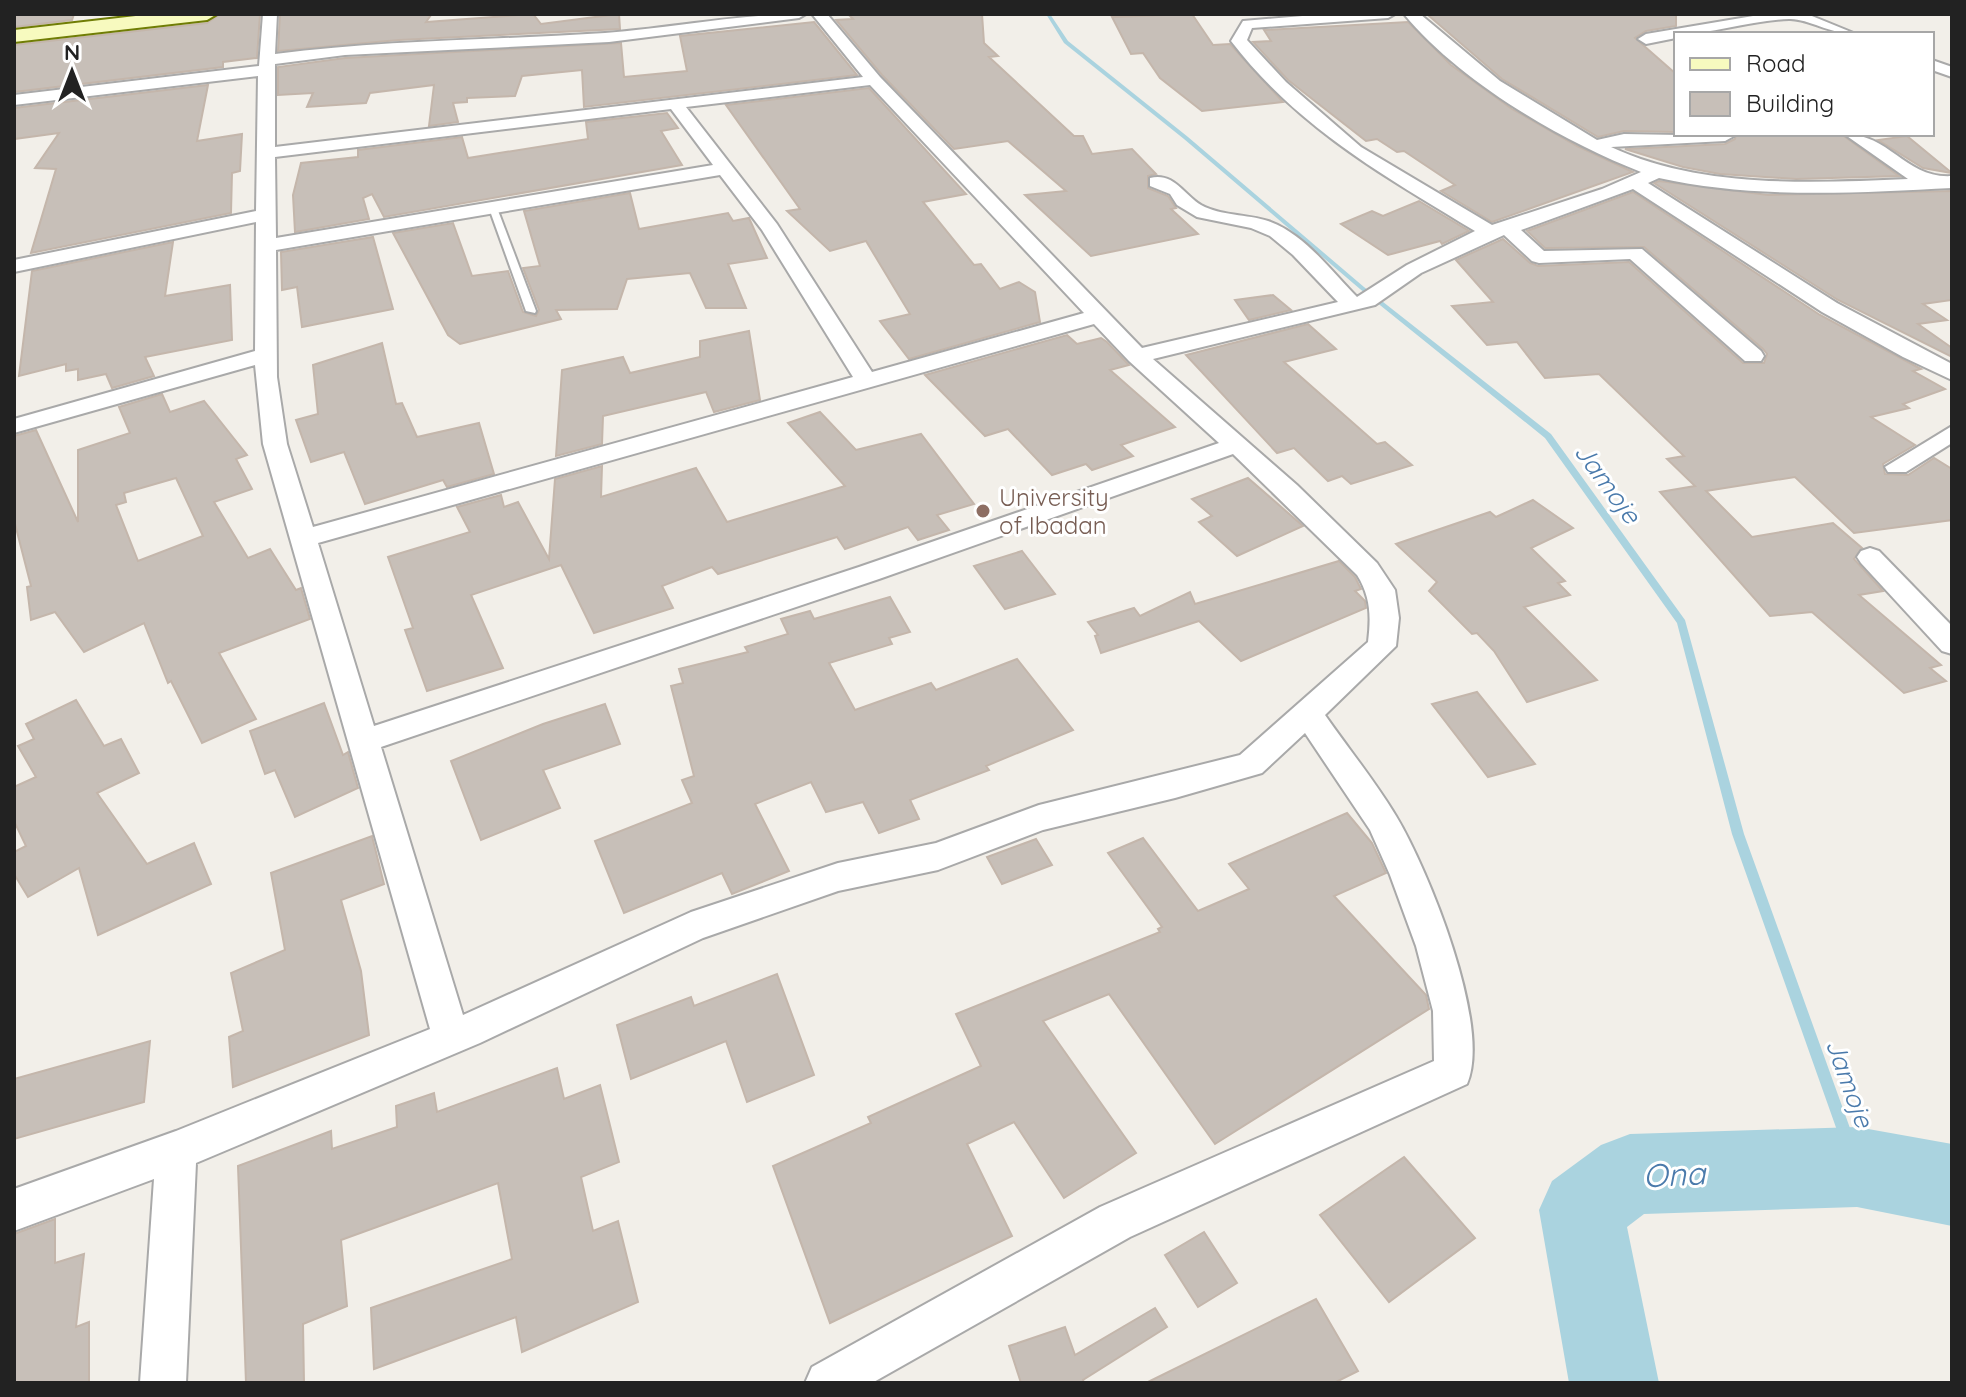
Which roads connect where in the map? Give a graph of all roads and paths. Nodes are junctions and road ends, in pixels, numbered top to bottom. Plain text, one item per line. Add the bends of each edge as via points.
1 (207, 14) edge
2 (270, 14) edge
3 (799, 14) edge
4 (819, 14) edge
5 (1388, 14) edge
6 (1411, 14) edge
7 (1792, 14) edge
8 (106, 19) edge
9 (1687, 32) edge
10 (1842, 32) edge
11 (1674, 34) edge
12 (14, 36) edge
13 (1646, 39) dead end
14 (267, 65) junction
15 (874, 80) junction
16 (14, 100) edge
17 (675, 104) junction
18 (1725, 136) edge
19 (1856, 136) edge
20 (1595, 146) junction
21 (265, 153) junction
22 (723, 169) junction
23 (1657, 172) junction
24 (1156, 182) dead end
25 (1635, 182) junction
26 (1952, 182) edge
27 (1927, 183) junction
28 (493, 208) junction
29 (265, 215) junction
30 (1498, 229) junction
31 (265, 246) junction
32 (14, 266) edge
33 (1352, 305) junction
34 (531, 311) dead end
35 (1101, 315) junction
36 (266, 355) junction
37 (1137, 356) junction
38 (1753, 356) dead end
39 (1952, 373) edge
40 (866, 380) junction
41 (14, 426) edge
42 (1952, 433) edge
43 (1236, 445) junction
44 (1897, 467) dead end
45 (304, 538) junction
46 (1870, 557) dead end
47 (1952, 644) edge
48 (1307, 713) junction
49 (364, 741) junction
50 (451, 1037) junction
51 (176, 1151) junction
52 (14, 1210) edge
53 (163, 1383) edge
54 (828, 1383) edge

1 - 8 street
2 - 14 street
3 - 14 street via 609,37 345,50
4 - 15 street
5 - 30 street via 1248,24 1239,41 1355,151
6 - 20 street via 1489,81 1558,129
7 - 9 street
7 - 10 street
8 - 12 street
11 - 13 street
14 - 16 street
14 - 21 street
15 - 17 street
15 - 35 street
17 - 21 street
17 - 22 street
18 - 20 street via 1624,139
19 - 27 street
20 - 23 street
21 - 29 street
22 - 28 street
22 - 40 street via 770,228
23 - 25 street
23 - 27 street via 1843,187
24 - 33 street via 1177,190 1193,209 1267,227 1306,256
25 - 30 street
25 - 39 street via 1804,292 1899,349
26 - 27 street
28 - 31 street
28 - 34 lane
29 - 31 street
29 - 32 street
30 - 33 street
30 - 38 street via 1539,257 1639,255
31 - 36 street
33 - 37 street
35 - 37 street
35 - 40 street
36 - 41 street
36 - 45 street via 275,444
37 - 43 street
40 - 45 street
42 - 44 street
43 - 48 street via 1367,569 1381,590 1382,646
43 - 49 street
45 - 49 street
46 - 47 street
48 - 50 street via 1251,764 1039,818 938,856 838,877 691,927
48 - 54 street via 1384,824 1407,875 1452,1011 1453,1071 1115,1222
49 - 50 street
50 - 51 street
51 - 52 street
51 - 53 street

